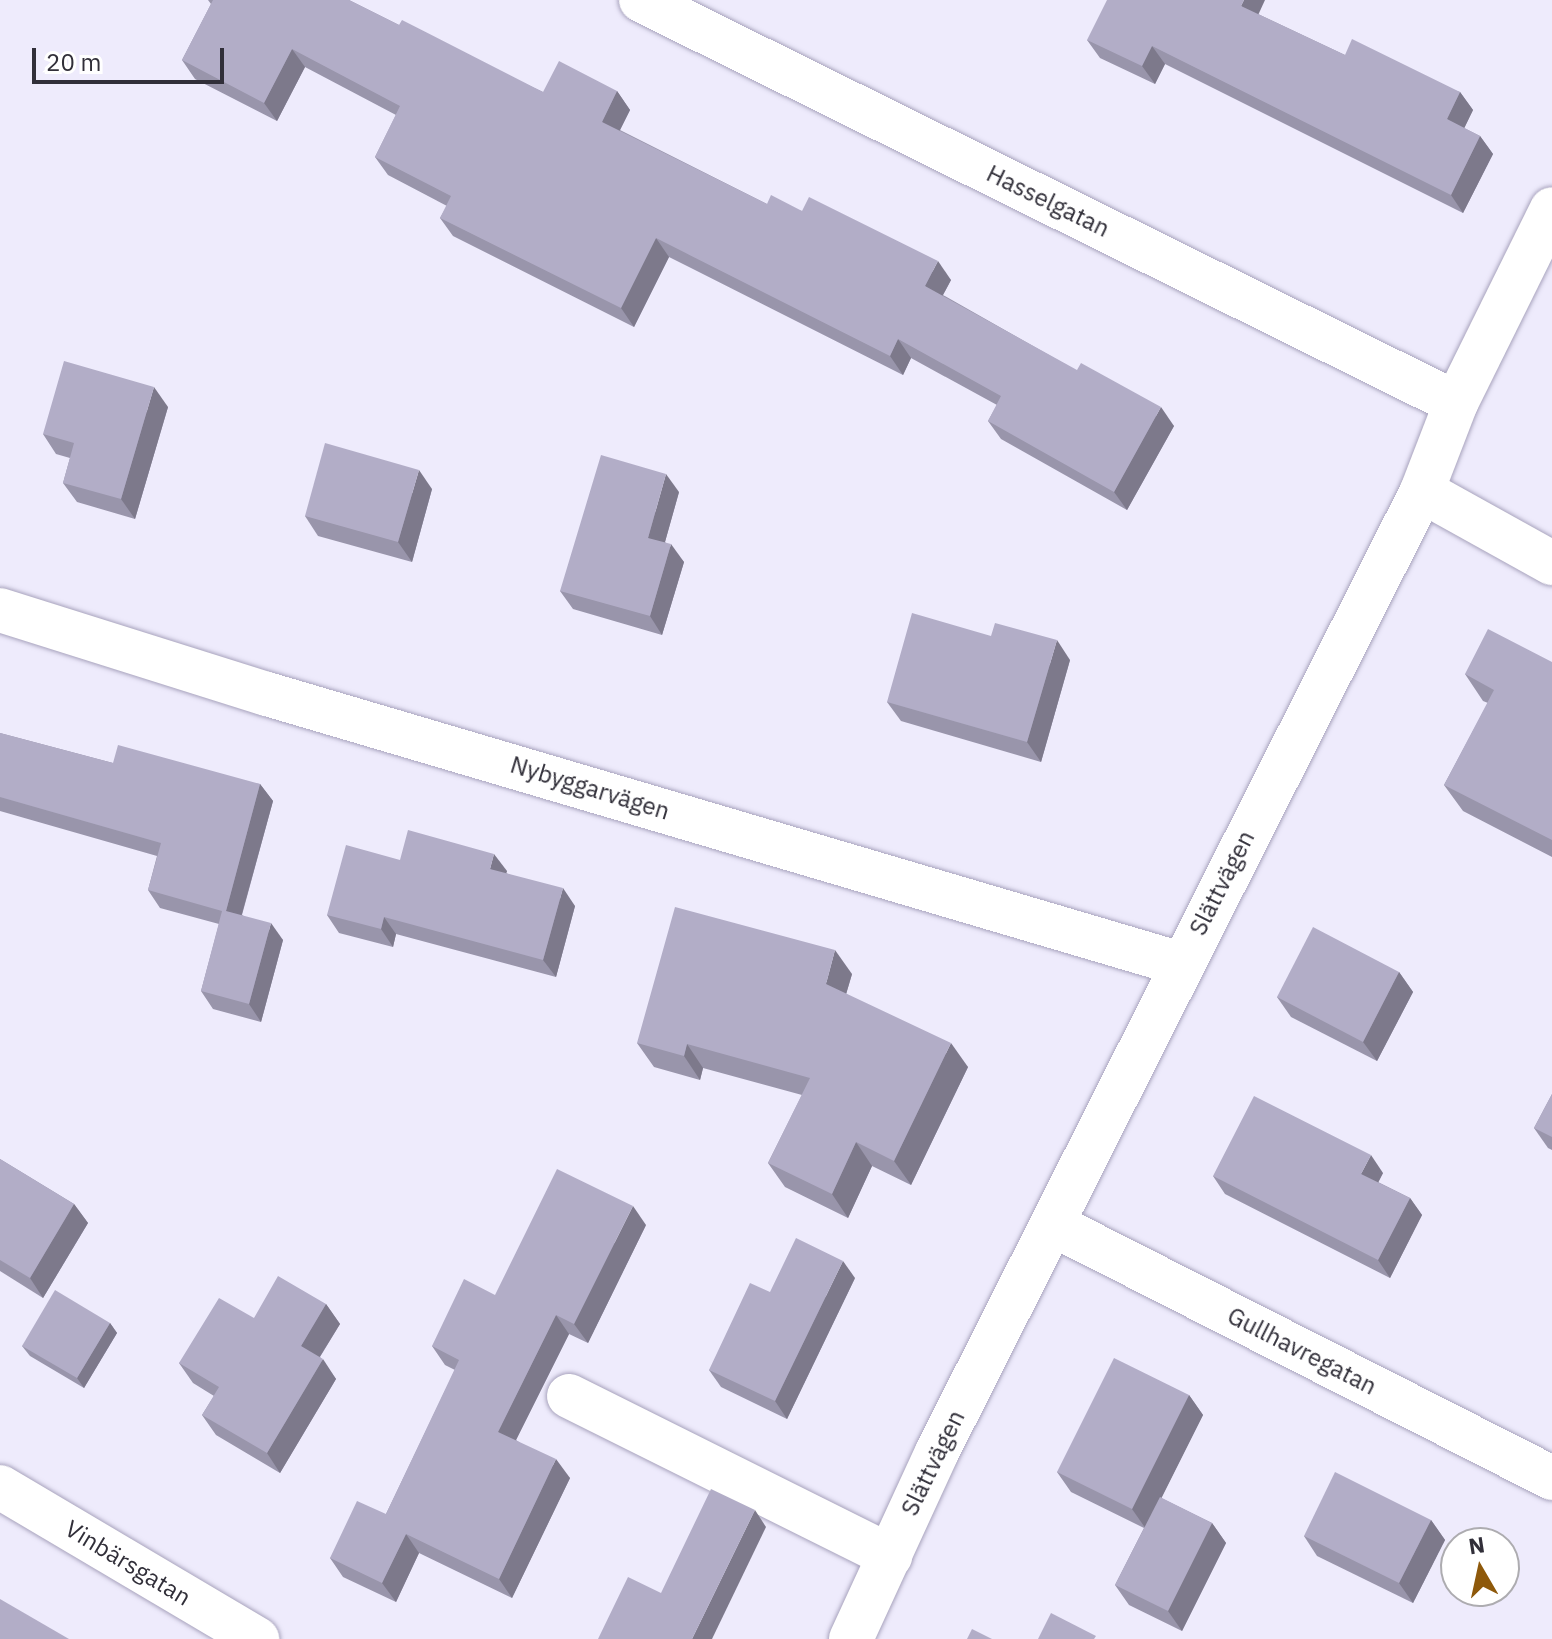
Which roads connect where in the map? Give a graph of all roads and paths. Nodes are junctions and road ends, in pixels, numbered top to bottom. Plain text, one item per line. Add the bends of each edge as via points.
1 (641, 0) edge
2 (1552, 209) edge
3 (1456, 403) junction
4 (1422, 491) junction
5 (1552, 563) edge
6 (0, 610) edge
7 (1181, 964) junction
8 (1052, 1224) junction
9 (569, 1396) dead end
10 (1552, 1478) edge
11 (0, 1487) edge
12 (890, 1556) junction
13 (257, 1639) edge
14 (851, 1639) edge

1 - 3 street, Hasselgatan
2 - 3 street, Slättvägen
3 - 4 street, Slättvägen
4 - 5 street
4 - 7 street, Slättvägen
6 - 7 street, Nybyggarvägen
7 - 8 street, Slättvägen
8 - 10 street, Gullhavregatan
8 - 12 street, Slättvägen
9 - 12 street
11 - 13 street, Vinbärsgatan
12 - 14 street, Slättvägen

